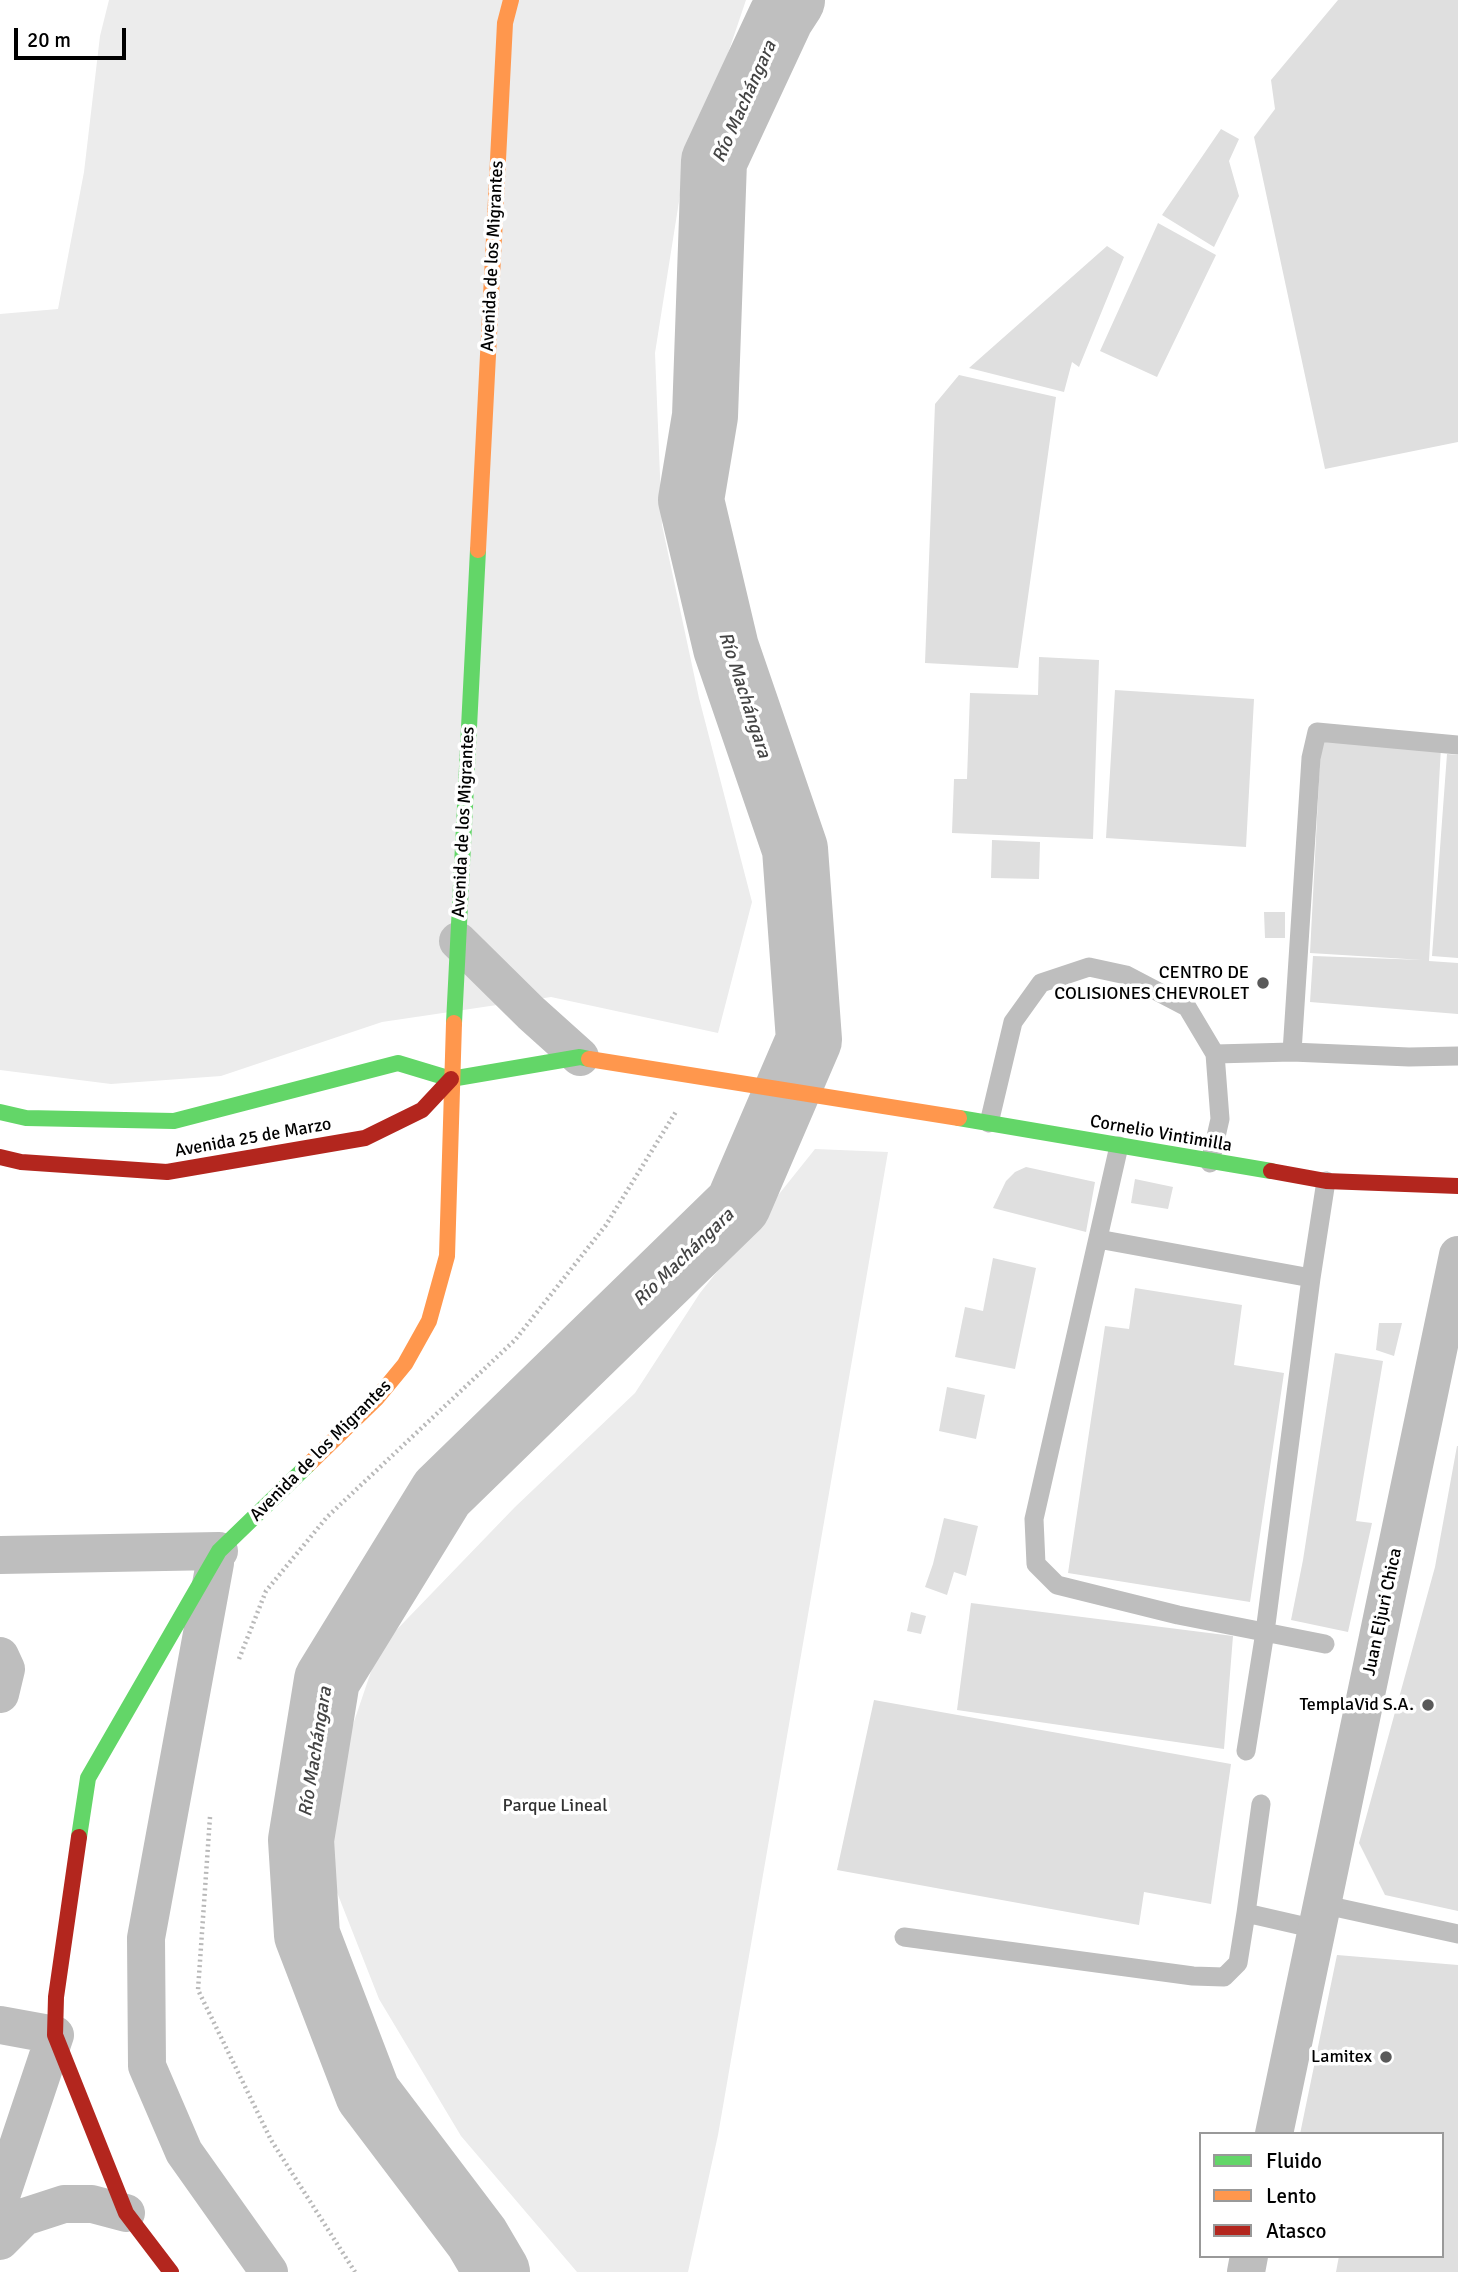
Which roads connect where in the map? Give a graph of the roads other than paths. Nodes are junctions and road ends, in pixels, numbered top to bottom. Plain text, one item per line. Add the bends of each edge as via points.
1 (512, 0) edge
2 (1458, 745) edge
3 (458, 941) junction
4 (1292, 1052) junction
5 (1215, 1054) junction
6 (1458, 1056) edge
7 (580, 1057) junction
8 (451, 1079) junction
9 (860, 1102) joint
10 (0, 1112) edge
11 (989, 1122) junction
12 (1119, 1146) junction
13 (0, 1157) edge
14 (1210, 1163) junction
15 (1326, 1181) junction
16 (1458, 1186) edge
17 (1098, 1239) junction
18 (1458, 1255) edge
19 (1311, 1278) junction
20 (0, 1555) edge
21 (217, 1556) junction
22 (1265, 1632) junction
23 (1325, 1644) dead end
24 (1246, 1751) dead end
25 (1261, 1804) dead end
26 (1246, 1913) junction
27 (1319, 1917) junction
28 (1458, 1934) edge
29 (904, 1937) dead end
30 (0, 2025) edge
31 (55, 2035) junction
32 (1274, 2132) edge
33 (0, 2199) edge
34 (126, 2213) junction
35 (0, 2241) edge
36 (171, 2272) edge
37 (269, 2272) edge

1 - 3 street, Avenida de los Migrantes via 505,23
2 - 4 lane via 1317,732 1311,758
3 - 7 street
3 - 8 street, Avenida de los Migrantes
4 - 5 lane
4 - 6 lane
5 - 11 lane via 1187,1007 1126,975 1089,967 1041,983 1013,1022
5 - 14 lane via 1220,1119
7 - 8 street, Avenida 25 de Marzo
7 - 9 street, Avenida 25 de Marzo
8 - 10 street, Avenida 25 de Marzo via 398,1063 174,1121 26,1118
8 - 13 street, Avenida 25 de Marzo via 422,1110 365,1138 326,1145 167,1172
8 - 21 street, Avenida de los Migrantes via 447,1256 429,1321 405,1364 377,1398
9 - 11 street, Cornelio Vintimilla
11 - 12 street, Cornelio Vintimilla
12 - 14 street, Cornelio Vintimilla
12 - 17 lane
14 - 15 street, Cornelio Vintimilla
15 - 16 street, Cornelio Vintimilla
15 - 19 lane
17 - 19 lane
17 - 22 lane via 1034,1519 1036,1564 1057,1585
18 - 27 street, Juan Eljuri Chica
19 - 22 lane
20 - 21 street
21 - 31 street, Avenida de los Migrantes via 88,1778 56,1997
21 - 37 street via 146,1938 147,2066 184,2152
22 - 23 lane
22 - 24 lane
25 - 26 lane
26 - 27 lane
26 - 29 lane via 1238,1963 1224,1977
27 - 28 lane
27 - 32 street, Juan Eljuri Chica
30 - 31 street
31 - 33 street
31 - 34 street, Avenida de los Migrantes
34 - 35 street via 92,2204 64,2204 24,2217
34 - 36 street, Avenida de los Migrantes

